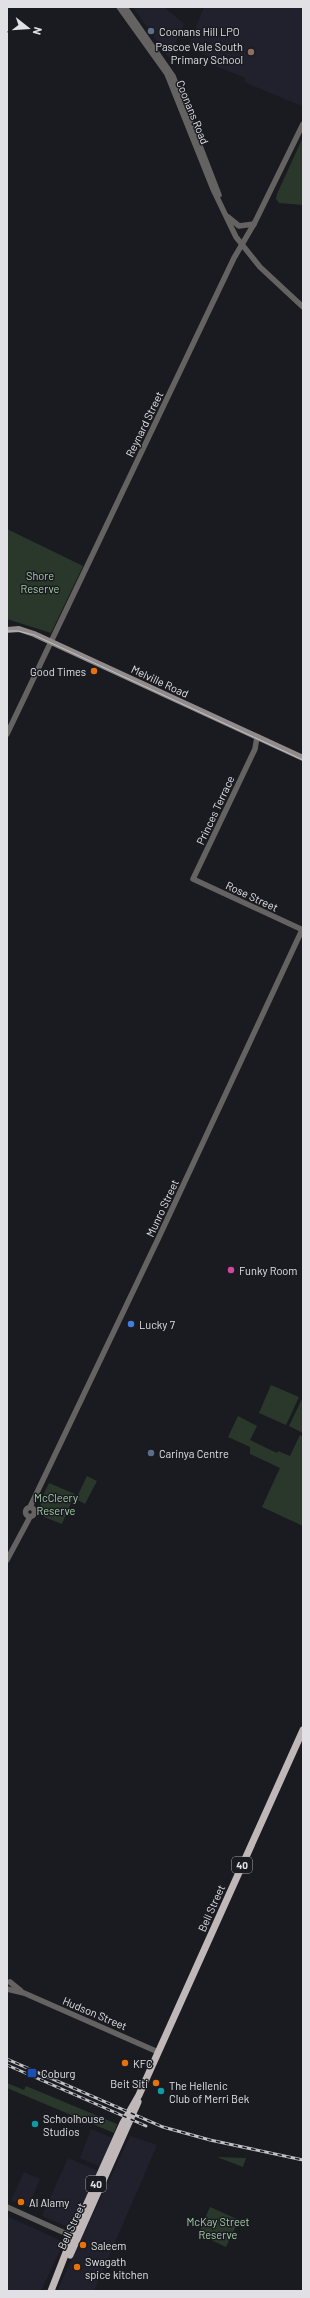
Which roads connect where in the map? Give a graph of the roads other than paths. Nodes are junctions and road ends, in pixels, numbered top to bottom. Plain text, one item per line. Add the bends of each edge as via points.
1 (118, 7) edge
2 (125, 7) edge
3 (303, 124) edge
4 (224, 212) junction
5 (254, 224) junction
6 (242, 246) junction
7 (303, 307) edge
8 (7, 630) edge
9 (51, 641) junction
10 (7, 734) edge
11 (257, 737) junction
12 (263, 740) junction
13 (254, 750) junction
14 (303, 758) edge
15 (193, 879) joint
16 (302, 930) edge
17 (7, 1560) edge
18 (303, 1730) edge
19 (8, 1980) edge
20 (7, 1989) edge
21 (24, 1993) junction
22 (158, 2052) junction
23 (7, 2207) edge
24 (75, 2238) junction
25 (51, 2291) edge

1 - 4 street, Coonans Road via 167,74
2 - 4 street, Coonans Road via 173,76 217,187
3 - 5 street, Reynard Street
4 - 5 street via 239,226
4 - 6 street, Coonans Road
5 - 6 street, Reynard Street
6 - 7 street, Coonans Road via 271,278
6 - 9 street, Reynard Street
8 - 9 main road, Melville Road via 27,631
9 - 10 street, Reynard Street
9 - 11 main road, Melville Road
11 - 12 main road, Melville Road
11 - 13 street, Princes Terrace
12 - 13 street, Princes Terrace
12 - 14 main road, Melville Road
13 - 15 street, Princes Terrace
15 - 16 street, Rose Street
16 - 17 street, Munro Street via 38,1494 32,1508 34,1514 28,1515
18 - 22 highway, Bell Street / 40
19 - 20 street
19 - 21 street, Hudson Street
20 - 21 street, Hudson Street
21 - 22 street, Hudson Street
22 - 24 highway, Bell Street / 40 via 132,2118
23 - 24 street
24 - 25 highway, Bell Street / 40

